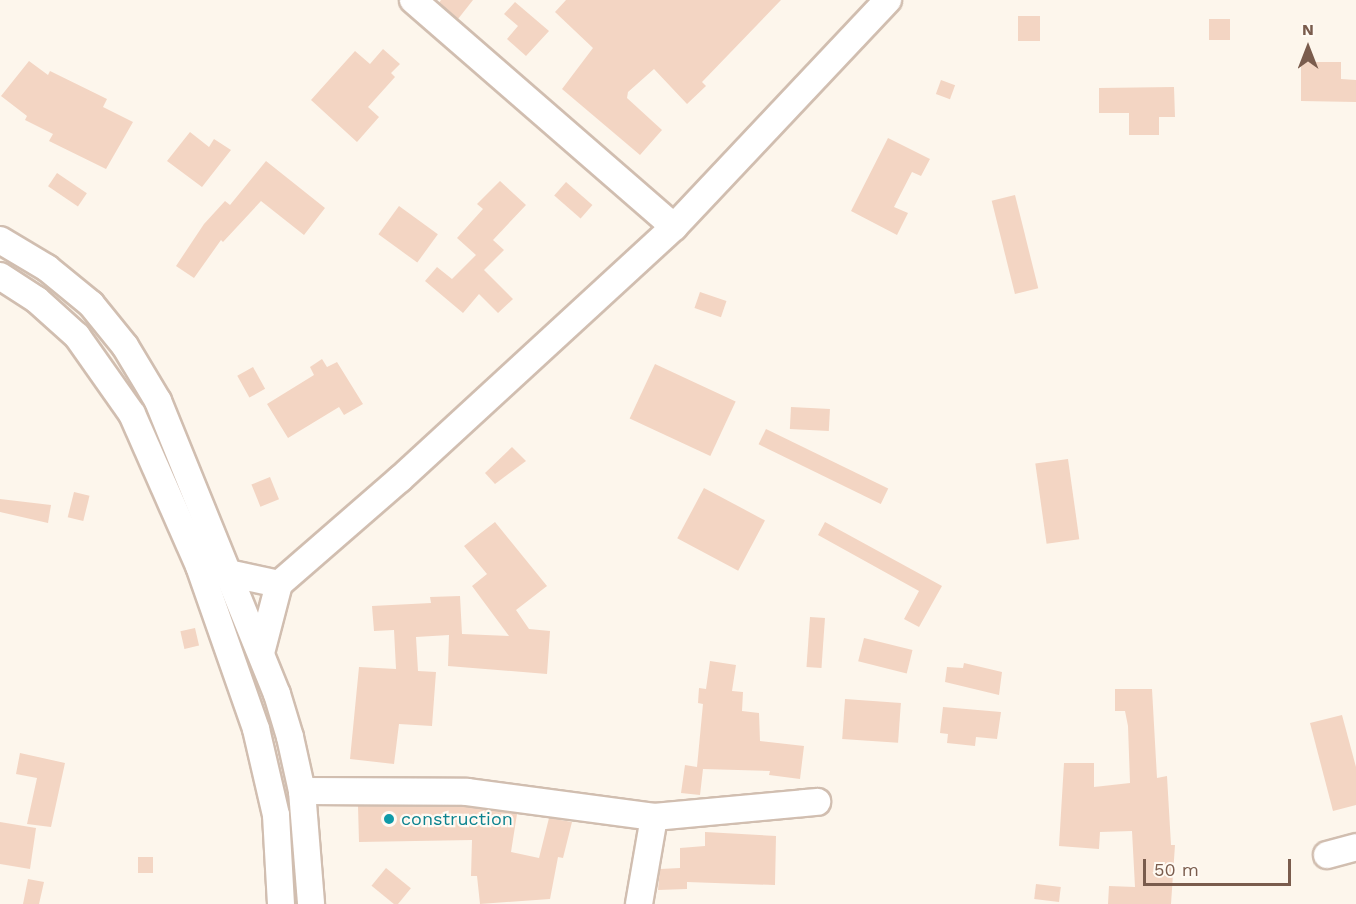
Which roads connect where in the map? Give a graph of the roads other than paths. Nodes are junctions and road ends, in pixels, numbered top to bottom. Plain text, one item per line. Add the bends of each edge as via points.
1 (413, 0) edge
2 (888, 0) edge
3 (675, 227) junction
4 (4, 252) edge
5 (0, 276) edge
6 (228, 573) junction
7 (279, 584) junction
8 (261, 653) junction
9 (302, 791) junction
10 (817, 802) dead end
11 (654, 817) junction
12 (1356, 847) edge
13 (1327, 855) dead end
14 (282, 904) edge
15 (311, 904) edge
16 (639, 904) edge

1 - 3 street
2 - 3 street
3 - 7 street via 400,479
4 - 6 street via 47,268 91,304 125,346 158,401
5 - 14 street via 37,300 77,336 132,414 199,566 256,729 276,815
6 - 7 street
6 - 8 street
7 - 8 street
8 - 9 street via 290,737
9 - 11 street via 467,792
9 - 15 street
10 - 11 street
11 - 16 street
12 - 13 street

